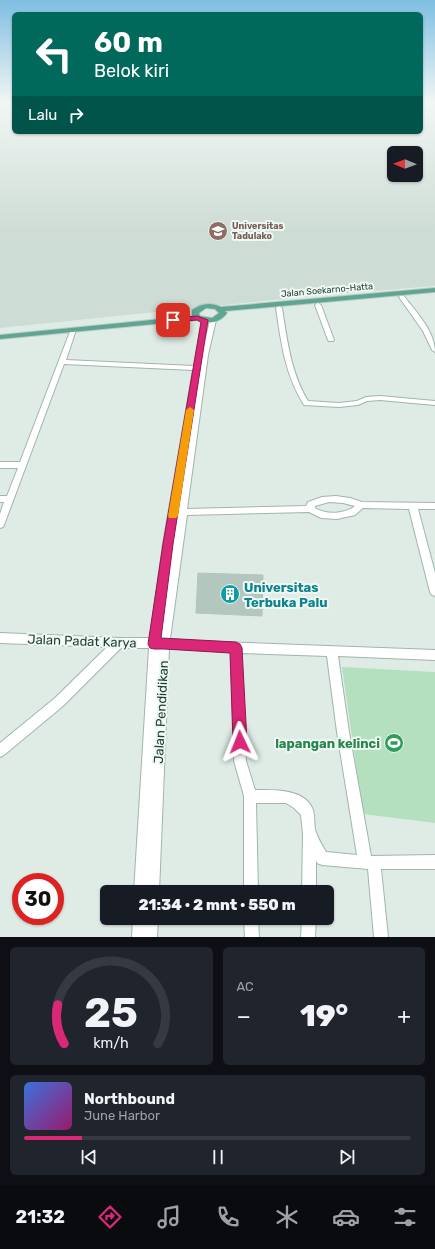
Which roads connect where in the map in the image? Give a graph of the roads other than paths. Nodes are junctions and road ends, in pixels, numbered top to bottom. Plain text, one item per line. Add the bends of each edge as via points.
1 (435, 290) edge
2 (435, 294) edge
3 (402, 297) junction
4 (318, 305) junction
5 (279, 308) junction
6 (222, 311) junction
7 (202, 318) junction
8 (73, 330) junction
9 (0, 333) edge
10 (0, 337) edge
11 (331, 340) dead end
12 (435, 350) edge
13 (62, 362) junction
14 (196, 368) junction
15 (435, 403) edge
16 (0, 465) edge
17 (22, 465) junction
18 (0, 499) edge
19 (10, 499) junction
20 (360, 505) junction
21 (413, 506) junction
22 (435, 506) edge
23 (310, 509) junction
24 (182, 512) junction
25 (0, 525) edge
26 (435, 592) edge
27 (0, 638) edge
28 (119, 643) junction
29 (159, 643) junction
30 (236, 648) junction
31 (332, 652) junction
32 (435, 655) edge
33 (0, 751) edge
34 (250, 796) junction
35 (309, 832) junction
36 (435, 862) edge
37 (369, 863) junction
38 (142, 885) edge
39 (152, 885) edge
40 (251, 885) edge
41 (309, 885) edge
42 (139, 925) edge
43 (151, 925) edge
44 (251, 925) edge
45 (309, 925) edge
46 (138, 937) edge
47 (150, 937) edge
48 (252, 937) edge
49 (308, 937) edge
50 (381, 937) edge

1 - 6 main road, Jalan Soekarno-Hatta
2 - 3 main road, Jalan Soekarno-Hatta
3 - 4 main road, Jalan Soekarno-Hatta
3 - 12 street via 426,331
4 - 5 main road, Jalan Soekarno-Hatta
4 - 11 street
5 - 6 main road, Jalan Soekarno-Hatta
5 - 15 street via 288,358 298,389 306,402 339,405 380,398
6 - 7 main road via 218,318
6 - 7 main road via 216,307 198,308
7 - 8 main road
7 - 9 main road via 170,316
7 - 14 street, Jalan Pendidikan
7 - 24 street, Jalan Pendidikan via 205,355
8 - 10 main road
8 - 13 street
13 - 14 street
13 - 17 street
14 - 29 street, Jalan Pendidikan
16 - 17 street
17 - 19 street
18 - 19 street
19 - 25 street
20 - 21 street
20 - 23 street via 353,514 342,515 321,515
20 - 23 street via 353,500 323,499 311,504
21 - 22 street
21 - 26 street
23 - 24 street
24 - 29 street, Jalan Pendidikan
27 - 28 street, Jalan Padat Karya
28 - 29 street, Jalan Padat Karya
28 - 33 street via 59,702
29 - 30 street, Jalan Padat Karya
29 - 38 street, Jalan Pendidikan
29 - 39 street, Jalan Pendidikan
30 - 31 street, Jalan Padat Karya
30 - 34 street via 240,761
31 - 32 street, Jalan Padat Karya
31 - 37 street via 343,732
34 - 35 street via 287,797 299,803 307,812
34 - 40 street
35 - 37 street via 322,858
35 - 41 street
36 - 37 street
37 - 50 street
42 - 46 street
43 - 47 street
44 - 48 street
45 - 49 street

